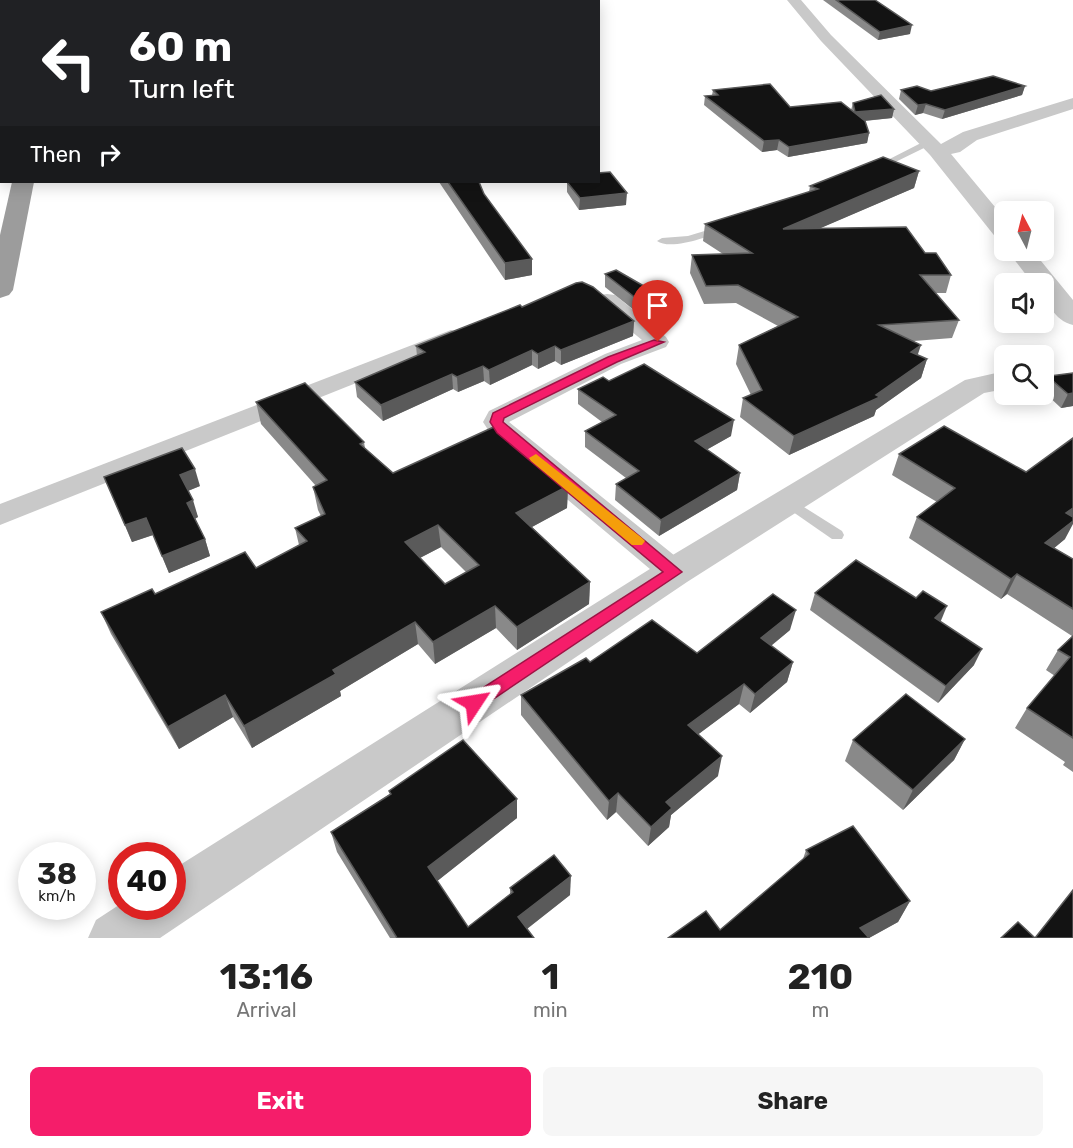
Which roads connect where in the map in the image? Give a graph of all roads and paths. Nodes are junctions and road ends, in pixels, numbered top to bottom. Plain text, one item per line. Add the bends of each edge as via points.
1 (794, 0) edge
2 (1073, 103) edge
3 (935, 148) junction
4 (870, 170) edge
5 (23, 183) edge
6 (994, 220) edge
7 (736, 224) edge
8 (662, 241) dead end
9 (1027, 261) edge
10 (0, 290) edge
11 (591, 290) edge
12 (1073, 317) edge
13 (472, 328) edge
14 (994, 382) edge
15 (788, 502) junction
16 (0, 515) edge
17 (837, 535) dead end
18 (674, 572) junction
19 (186, 891) edge
20 (142, 920) edge
21 (114, 938) edge

1 - 3 street via 826,38
2 - 3 street via 970,136 953,148
3 - 4 lane via 917,148
3 - 6 street
5 - 10 highway
7 - 8 lane via 689,239
9 - 12 street
11 - 18 street via 658,342 613,359 498,416 496,422
13 - 16 street
14 - 15 street via 975,386
15 - 17 lane
15 - 18 street
18 - 19 street
20 - 21 street

